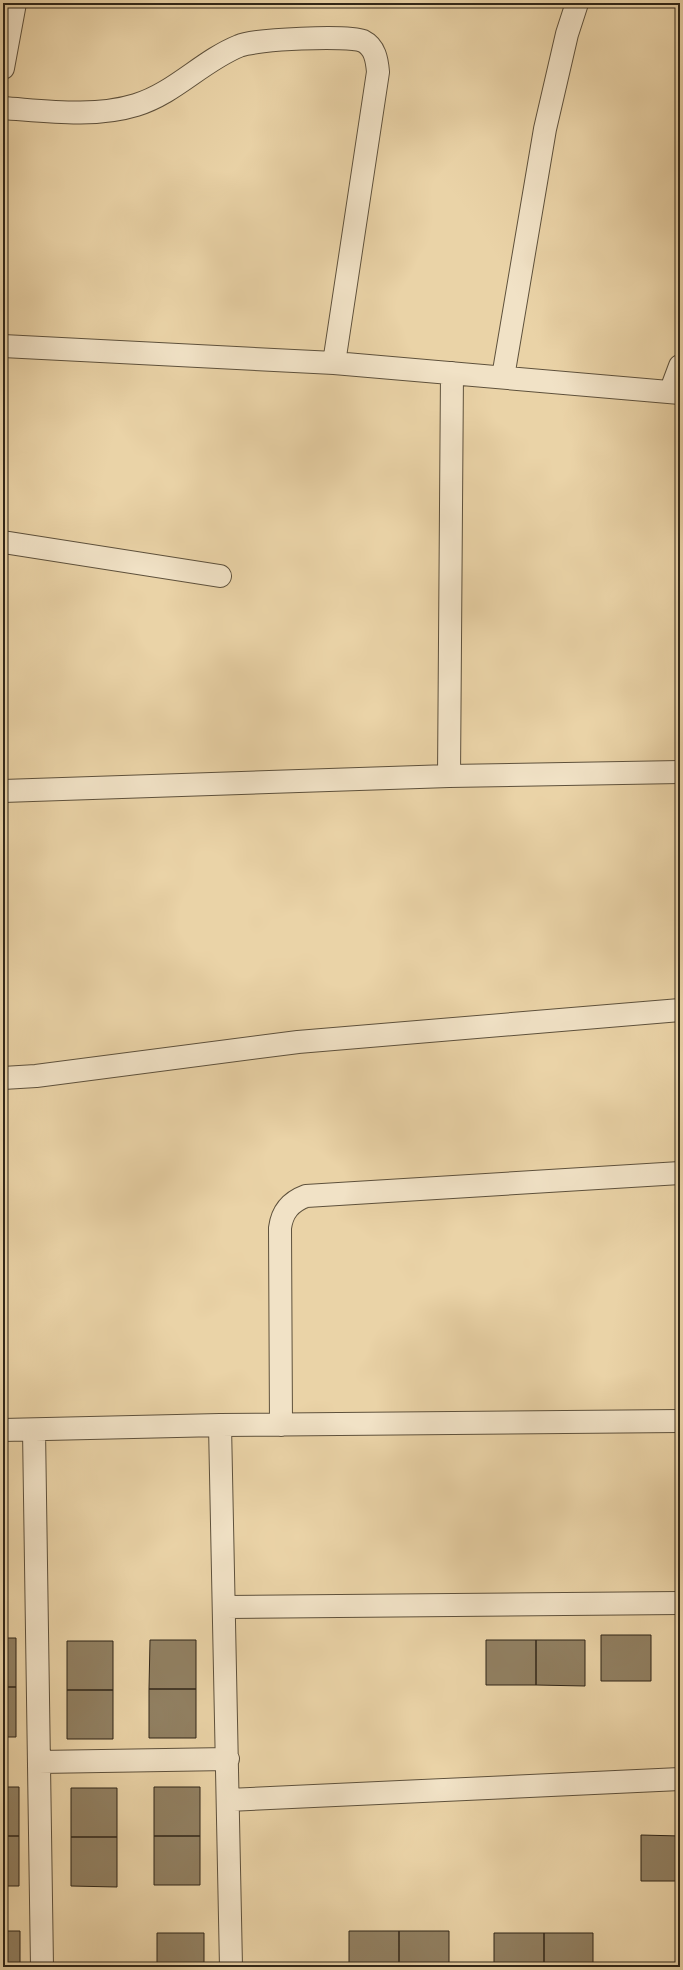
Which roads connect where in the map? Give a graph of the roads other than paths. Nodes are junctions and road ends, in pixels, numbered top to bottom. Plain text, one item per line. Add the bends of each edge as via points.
1 (16, 3) edge
2 (577, 3) edge
3 (3, 68) edge
4 (3, 108) edge
5 (3, 346) edge
6 (334, 363) junction
7 (680, 366) edge
8 (452, 373) junction
9 (503, 377) junction
10 (675, 392) edge
11 (3, 542) edge
12 (220, 576) dead end
13 (680, 772) edge
14 (449, 776) junction
15 (3, 791) edge
16 (680, 1010) edge
17 (3, 1078) edge
18 (680, 1173) edge
19 (680, 1421) edge
20 (281, 1424) junction
21 (220, 1425) junction
22 (3, 1430) edge
23 (34, 1430) junction
24 (680, 1603) edge
25 (225, 1607) junction
26 (228, 1759) junction
27 (39, 1762) junction
28 (680, 1779) edge
29 (228, 1800) junction
30 (42, 1967) edge
31 (231, 1967) edge

1 - 3 street
2 - 9 street via 567,34 545,129
4 - 6 street via 53,112 106,111 136,104 167,91 226,52 253,42 347,38 363,41 376,53 378,72
5 - 6 street
6 - 8 street
7 - 10 street
8 - 9 street
8 - 14 street
9 - 10 street
11 - 12 street
13 - 14 street
14 - 15 street
16 - 17 street via 298,1042 36,1076
18 - 20 street via 306,1196 297,1200 281,1217 280,1228
19 - 20 street
20 - 21 street
21 - 23 street
21 - 25 street
22 - 23 street
23 - 27 street
24 - 25 street
25 - 26 street
26 - 27 street
26 - 29 street
27 - 30 street
28 - 29 street
29 - 31 street

